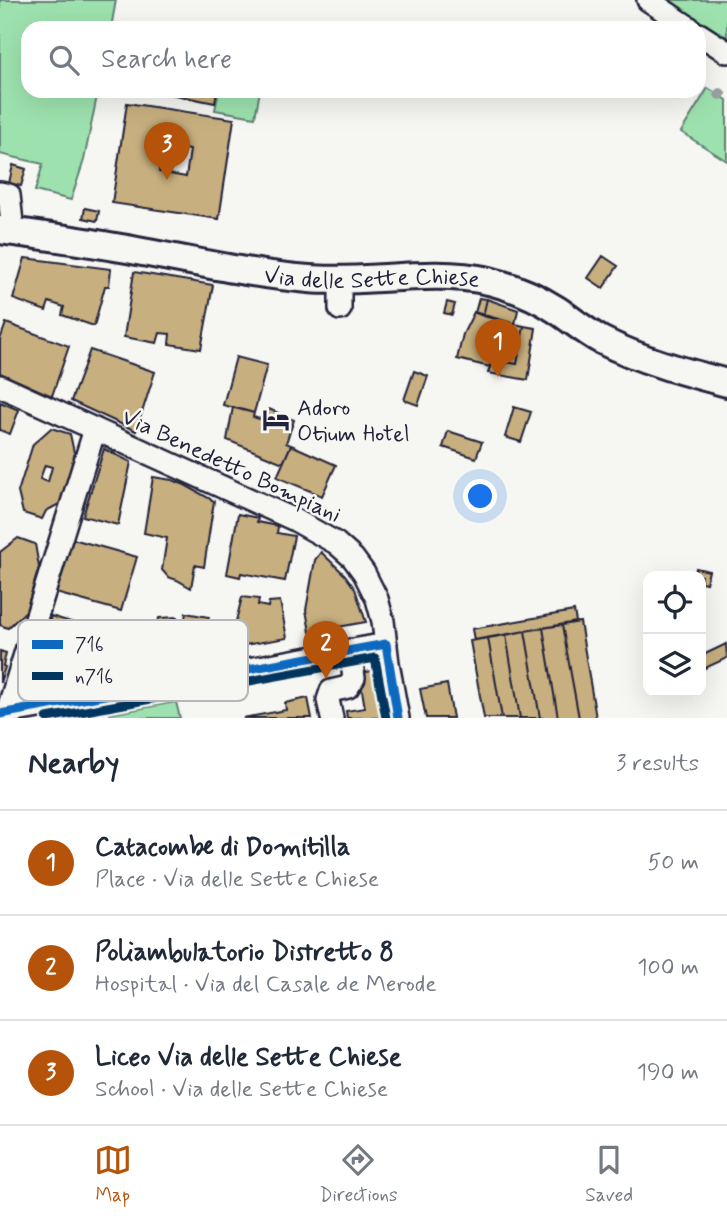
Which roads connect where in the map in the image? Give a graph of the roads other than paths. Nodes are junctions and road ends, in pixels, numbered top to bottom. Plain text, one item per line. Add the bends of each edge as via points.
1 (648, 0) edge
2 (680, 21) edge
3 (706, 38) edge
4 (727, 52) edge
5 (0, 193) edge
6 (7, 231) edge
7 (340, 280) junction
8 (340, 309) dead end
9 (727, 383) edge
10 (0, 386) edge
11 (94, 429) junction
12 (33, 620) edge
13 (386, 644) junction
14 (350, 650) junction
15 (18, 669) edge
16 (248, 669) edge
17 (70, 701) edge
18 (4, 713) edge
19 (332, 718) edge
20 (398, 718) edge

1 - 2 street
3 - 4 street
5 - 6 street via 9,195
6 - 7 main road, Via delle Sette Chiese via 242,271
7 - 8 street
7 - 9 main road, Via delle Sette Chiese via 431,275 490,282 540,300 612,345
10 - 11 street, Via Benedetto Bompiani
11 - 12 street
11 - 13 street, Via Benedetto Bompiani via 336,543 368,580 379,605
13 - 14 street
13 - 20 street, Via Benedetto Bompiani
14 - 16 street
14 - 19 street via 354,678 348,687 331,691
15 - 18 street
17 - 18 street

